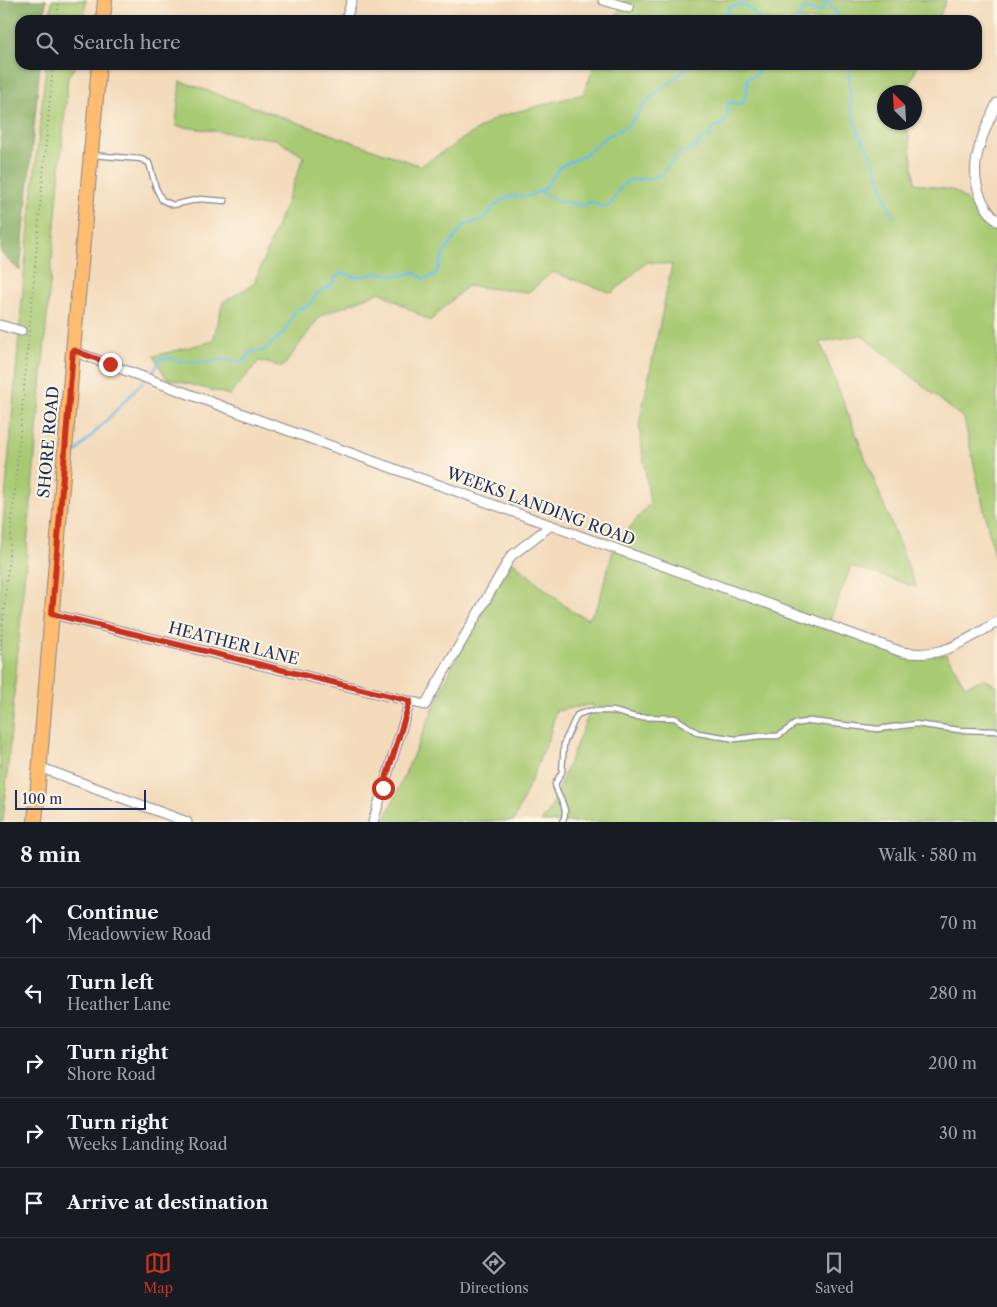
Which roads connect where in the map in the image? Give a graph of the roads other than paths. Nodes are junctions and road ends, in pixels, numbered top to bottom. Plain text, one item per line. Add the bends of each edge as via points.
1 (105, 0) edge
2 (352, 0) edge
3 (603, 0) edge
4 (629, 8) dead end
5 (104, 15) edge
6 (347, 15) edge
7 (99, 70) edge
8 (997, 103) edge
9 (91, 155) junction
10 (225, 201) dead end
11 (997, 221) edge
12 (0, 325) edge
13 (21, 331) dead end
14 (73, 350) junction
15 (550, 526) junction
16 (52, 614) junction
17 (997, 622) edge
18 (410, 701) junction
19 (997, 731) edge
20 (39, 767) junction
21 (35, 822) edge
22 (187, 822) edge
23 (372, 822) edge
24 (562, 822) edge

1 - 5 main road
2 - 6 street
3 - 4 street
7 - 9 main road, SHORE ROAD
8 - 11 street via 980,141 975,166 979,193
9 - 10 lane via 141,159 149,163 162,200 173,205 200,199
9 - 14 main road, SHORE ROAD
12 - 13 street
14 - 15 street, WEEKS LANDING ROAD
14 - 16 main road, SHORE ROAD
15 - 17 street, WEEKS LANDING ROAD via 902,652 926,654 946,650
15 - 18 street via 511,556 425,705
16 - 18 street, HEATHER LANE
16 - 20 main road, SHORE ROAD
18 - 23 street
19 - 24 lane via 916,724 878,729 810,721 796,724 778,736 736,739 698,733 674,718 588,711 577,715 562,748 562,772 555,784 566,814
20 - 21 main road, SHORE ROAD
20 - 22 street

